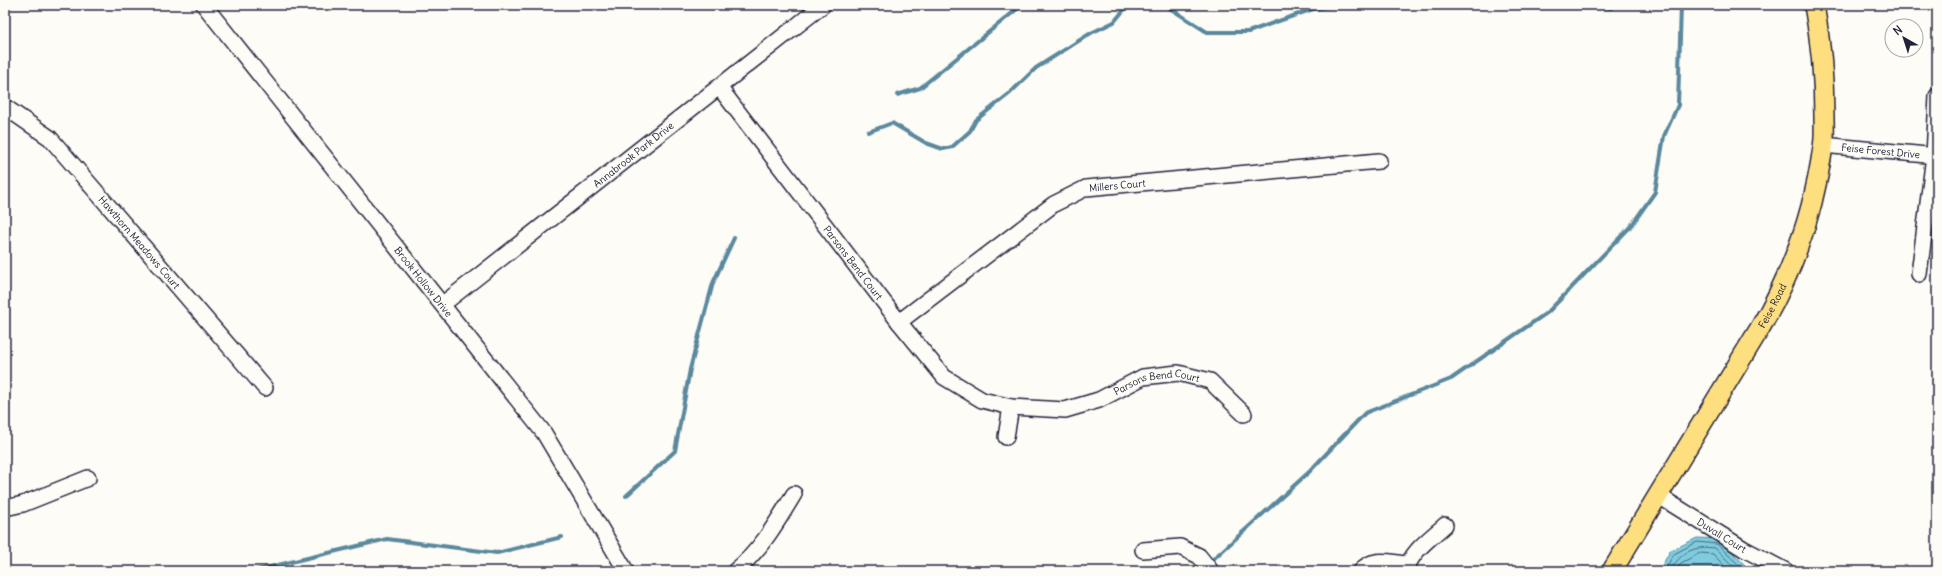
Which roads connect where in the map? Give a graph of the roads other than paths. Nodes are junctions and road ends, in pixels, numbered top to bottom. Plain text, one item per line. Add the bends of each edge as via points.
1 (204, 5) edge
2 (823, 5) edge
3 (1814, 5) edge
4 (720, 88) junction
5 (1937, 96) edge
6 (5, 107) edge
7 (1824, 145) junction
8 (1935, 156) edge
9 (1379, 161) dead end
10 (1919, 274) dead end
11 (443, 304) junction
12 (899, 322) junction
13 (265, 388) dead end
14 (1011, 407) junction
15 (1244, 414) dead end
16 (1006, 436) dead end
17 (88, 478) dead end
18 (794, 494) dead end
19 (1659, 496) junction
20 (5, 508) edge
21 (1445, 525) dead end
22 (1142, 550) dead end
23 (1407, 568) edge
24 (626, 571) edge
25 (735, 571) edge
26 (1211, 571) edge
27 (1361, 571) edge
28 (1612, 571) edge
29 (1786, 571) edge

1 - 11 street, Brook Hollow Drive
2 - 4 street, Annabrook Park Drive
3 - 7 main road, Feise Road via 1824,84
4 - 11 street, Annabrook Park Drive
4 - 12 street, Parsons Bend Court
5 - 8 street
6 - 13 street, Hawthorn Meadows Court via 50,138
7 - 8 street, Feise Forest Drive
7 - 19 main road, Feise Road via 1805,230 1779,296
8 - 10 street
9 - 12 street, Millers Court via 1086,188 1054,204
11 - 24 street, Brook Hollow Drive via 544,432
12 - 14 street, Parsons Bend Court via 944,377 982,400
14 - 15 street, Parsons Bend Court via 1065,410 1099,400 1143,377 1178,373 1210,381
14 - 16 street
17 - 20 street via 23,504
18 - 25 street via 775,527 746,562
19 - 28 main road, Feise Road
19 - 29 street, Duvall Court via 1744,549
21 - 23 street via 1418,549
22 - 26 street via 1180,547 1199,556
23 - 27 street via 1376,561 1364,566

